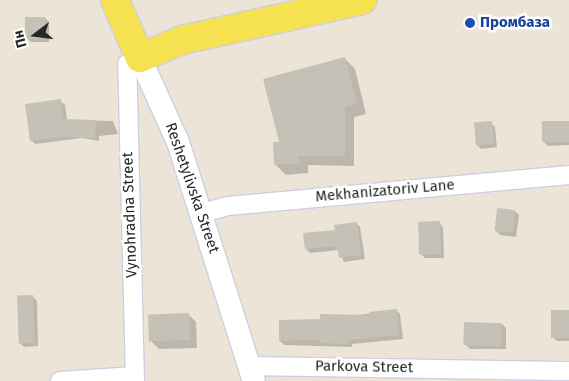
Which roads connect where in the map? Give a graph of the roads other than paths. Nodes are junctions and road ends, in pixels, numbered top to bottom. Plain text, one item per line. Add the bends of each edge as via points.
1 (115, 0) edge
2 (363, 0) edge
3 (140, 58) junction
4 (569, 175) edge
5 (202, 213) junction
6 (569, 371) edge
7 (252, 373) edge
8 (135, 379) edge
9 (60, 381) edge

1 - 3 main road, Reshetylivska Street
2 - 3 main road via 182,40
3 - 5 street, Reshetylivska Street via 178,142
3 - 8 street, Vynohradna Street via 127,64
4 - 5 street, Mekhanizatoriv Lane via 228,206
5 - 7 street, Reshetylivska Street
6 - 7 street, Parkova Street
8 - 9 street

